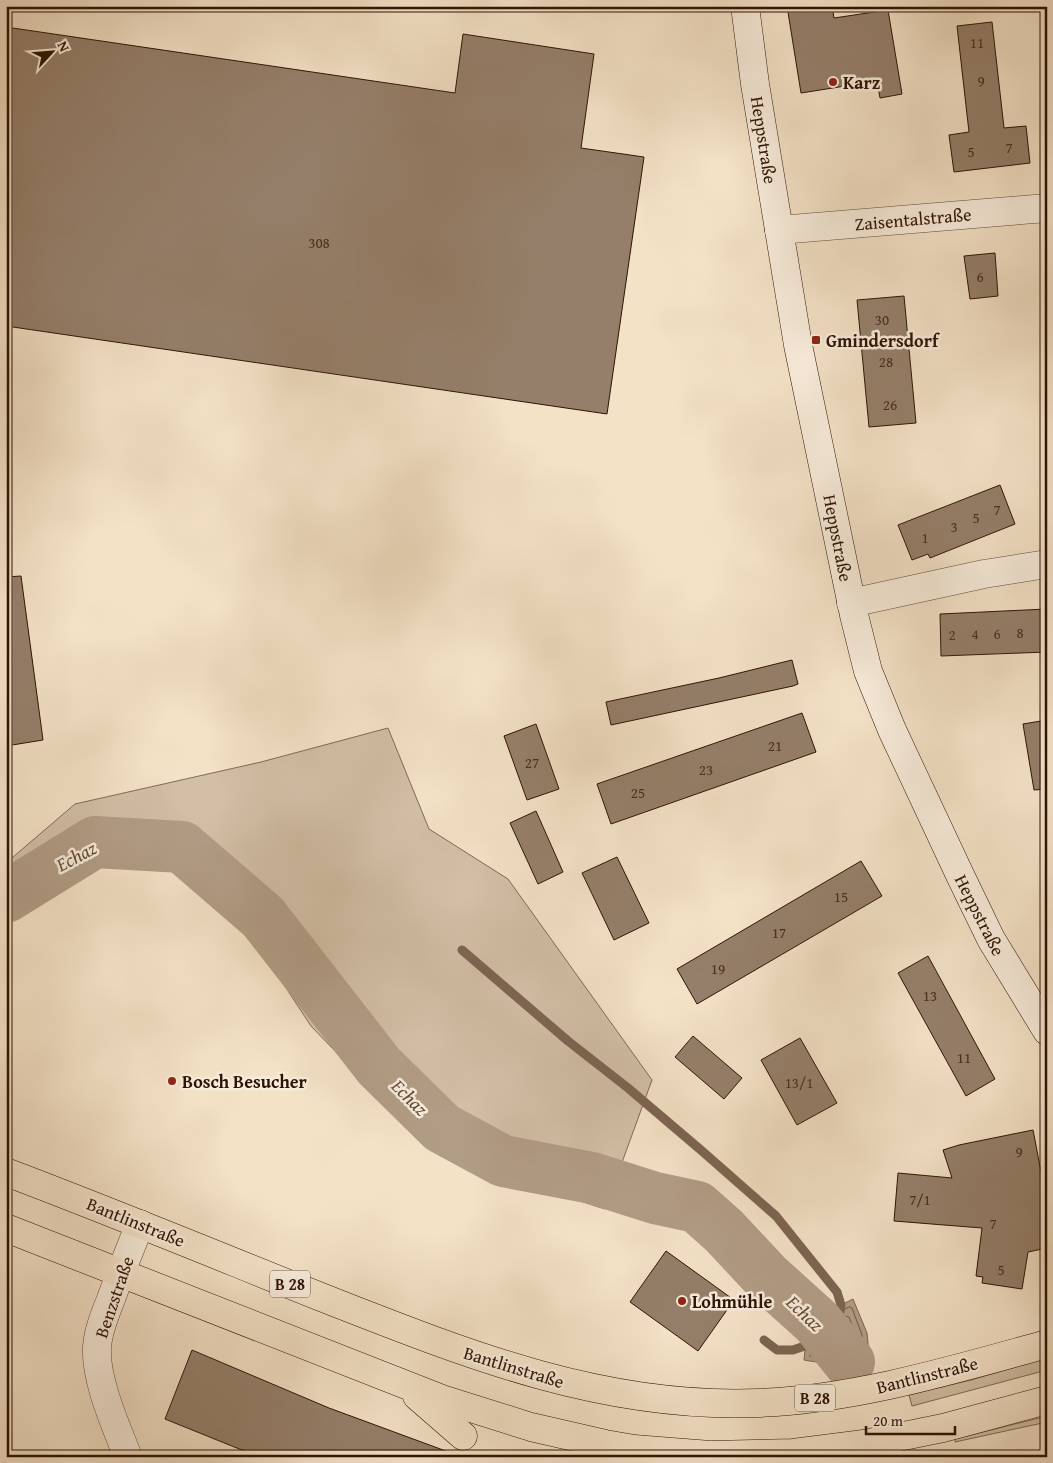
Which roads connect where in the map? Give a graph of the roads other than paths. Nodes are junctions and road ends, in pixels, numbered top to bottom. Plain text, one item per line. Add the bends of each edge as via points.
1 (745, 6) edge
2 (1047, 208) edge
3 (779, 230) junction
4 (1047, 564) edge
5 (851, 603) junction
6 (1047, 1031) edge
7 (6, 1172) edge
8 (140, 1224) junction
9 (6, 1228) edge
10 (121, 1273) junction
11 (1047, 1344) edge
12 (405, 1385) junction
13 (1047, 1400) edge
14 (463, 1436) dead end
15 (128, 1457) edge

1 - 3 street, Heppstraße
2 - 3 street, Zaisentalstraße
3 - 5 street, Heppstraße via 798,345
4 - 5 street
5 - 6 street, Heppstraße via 868,671 899,746 991,939
7 - 8 main road, Bantlinstraße / B 28
8 - 10 street, Benzstraße
8 - 11 main road, Bantlinstraße / B 28 via 439,1344 579,1386 640,1396 681,1401 758,1403 837,1395 916,1379
9 - 10 main road
10 - 12 main road
10 - 15 street, Benzstraße via 101,1327 97,1364
12 - 13 main road via 477,1411 579,1439 710,1455 793,1453 864,1444 944,1428
12 - 14 main road

